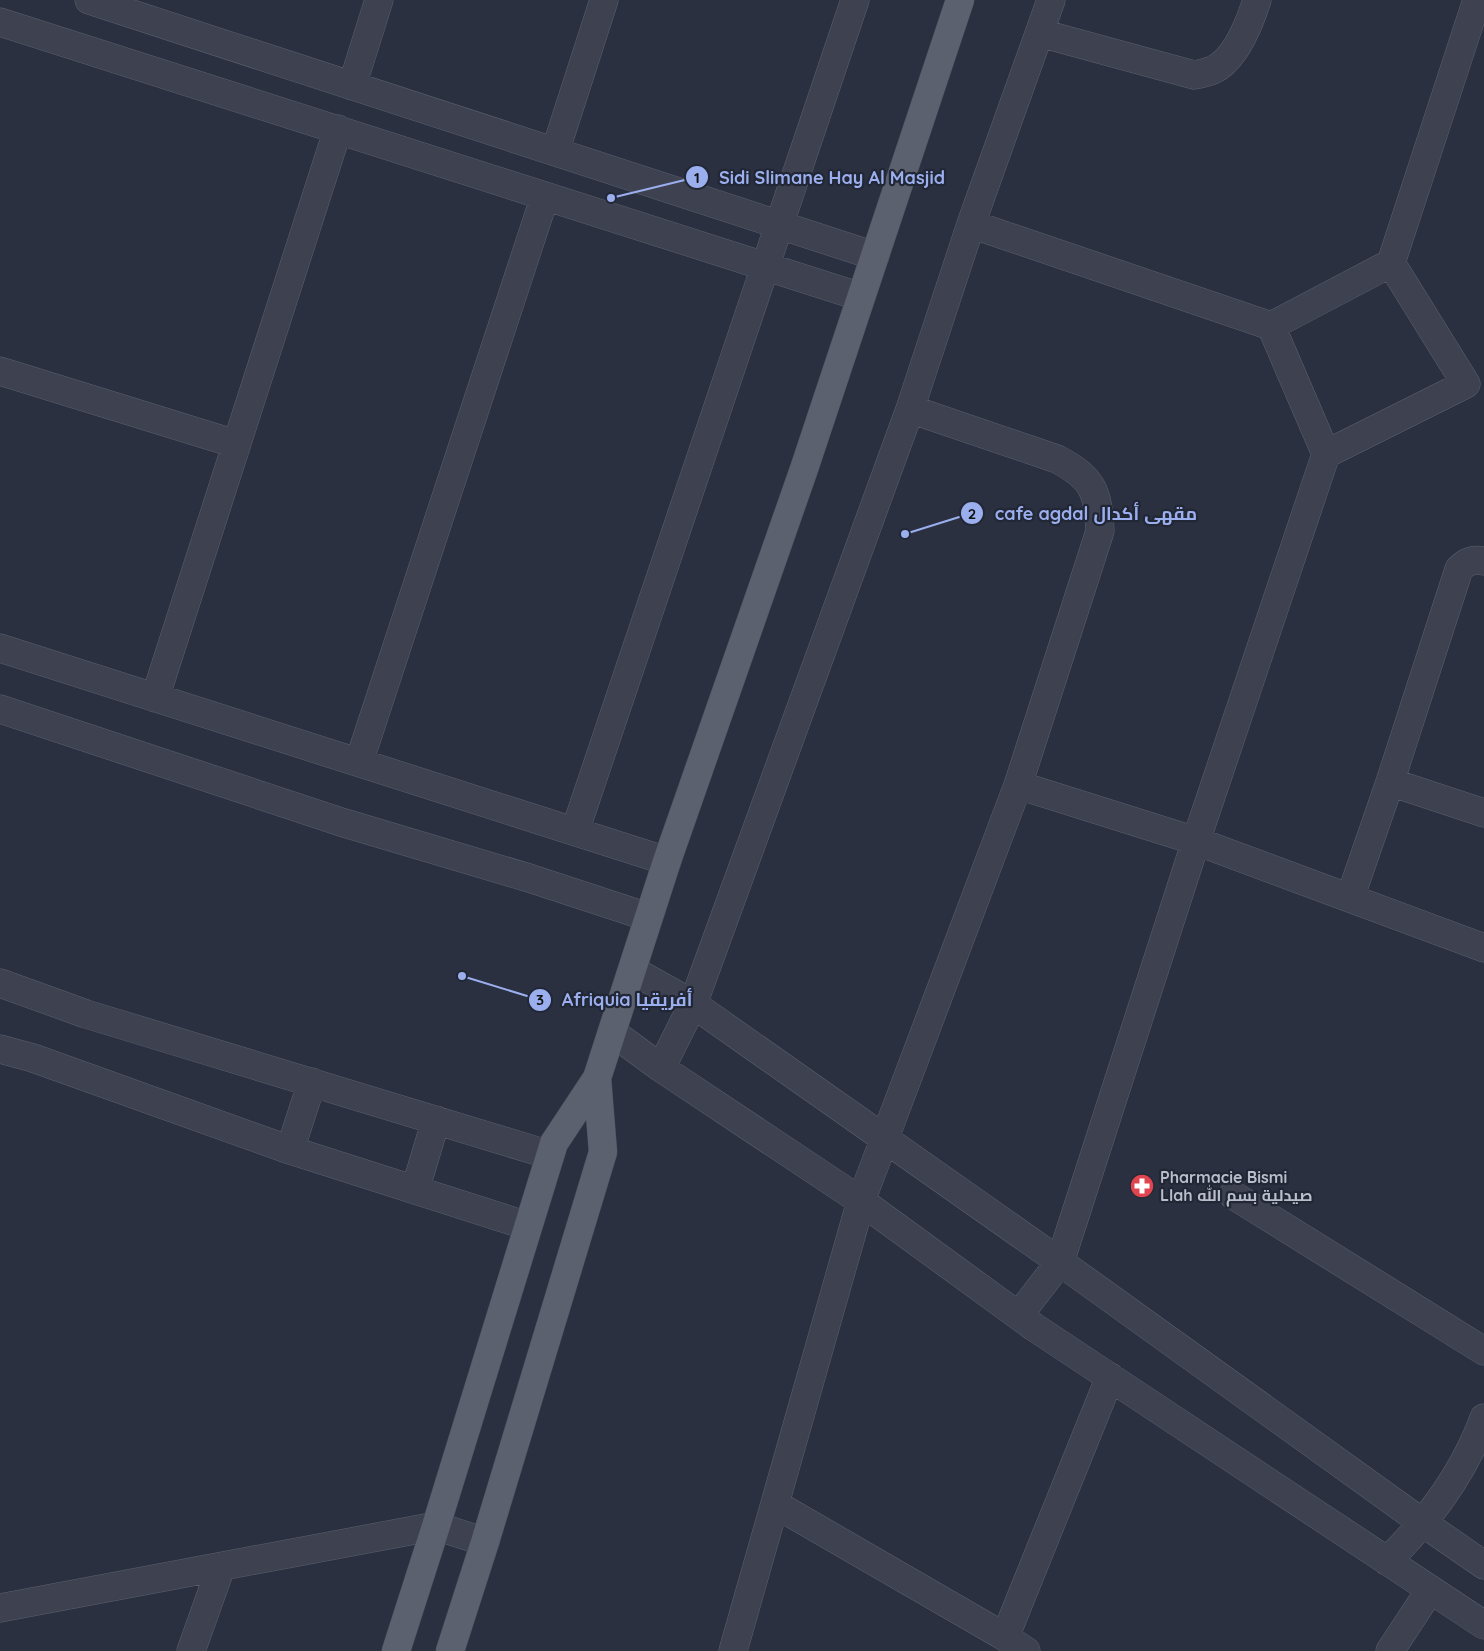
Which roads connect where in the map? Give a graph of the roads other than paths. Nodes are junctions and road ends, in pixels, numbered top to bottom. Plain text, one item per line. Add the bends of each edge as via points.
1 (89, 0) edge
2 (379, 0) edge
3 (604, 0) edge
4 (855, 0) edge
5 (960, 0) edge
6 (1051, 0) edge
7 (1257, 0) edge
8 (1477, 0) edge
9 (0, 22) edge
10 (1040, 33) junction
11 (352, 86) junction
12 (338, 129) junction
13 (555, 152) junction
14 (545, 196) junction
15 (971, 224) junction
16 (780, 225) junction
17 (875, 256) junction
18 (1391, 264) junction
19 (765, 267) junction
20 (861, 297) junction
21 (1271, 326) junction
22 (0, 370) edge
23 (1475, 387) edge
24 (910, 409) junction
25 (236, 444) junction
26 (1326, 454) junction
27 (1484, 561) edge
28 (0, 648) edge
29 (155, 698) junction
30 (0, 709) edge
31 (360, 762) junction
32 (1390, 782) junction
33 (1018, 785) junction
34 (1484, 812) edge
35 (576, 831) junction
36 (1196, 841) junction
37 (667, 861) junction
38 (1350, 898) junction
39 (648, 918) junction
40 (1484, 948) edge
41 (632, 970) junction
42 (0, 983) edge
43 (693, 1004) junction
44 (612, 1032) junction
45 (0, 1049) edge
46 (661, 1068) junction
47 (597, 1078) junction
48 (312, 1082) junction
49 (436, 1120) junction
50 (884, 1139) junction
51 (290, 1150) junction
52 (550, 1155) junction
53 (415, 1190) junction
54 (1233, 1195) dead end
55 (861, 1201) junction
56 (528, 1226) junction
57 (1060, 1262) junction
58 (1019, 1315) junction
59 (1484, 1351) edge
60 (1110, 1377) junction
61 (1484, 1418) edge
62 (775, 1504) junction
63 (1423, 1523) junction
64 (436, 1526) junction
65 (485, 1542) junction
66 (1387, 1561) junction
67 (1484, 1565) edge
68 (221, 1567) junction
69 (1430, 1590) junction
70 (0, 1608) edge
71 (1484, 1625) edge
72 (1016, 1644) edge
73 (191, 1651) edge
74 (396, 1651) edge
75 (450, 1651) edge
76 (733, 1651) edge
77 (1390, 1651) edge

1 - 11 street
2 - 11 street
3 - 13 street
4 - 16 street
5 - 17 main road
6 - 10 street
7 - 10 street via 1242,36 1229,56 1215,69 1194,75
8 - 18 street
9 - 12 street
10 - 15 street
11 - 13 street
12 - 14 street
12 - 25 street
13 - 16 street
14 - 19 street
14 - 31 street
15 - 21 street
15 - 24 street
16 - 17 street
16 - 19 street
17 - 20 main road
18 - 21 street
18 - 23 street
19 - 20 street
19 - 35 street
20 - 37 main road
21 - 26 street
22 - 25 street
23 - 26 street
24 - 33 street via 1057,459 1084,478 1099,507 1100,531
24 - 43 street
25 - 29 street
26 - 36 street
27 - 32 street via 1465,562 1459,569
28 - 29 street
29 - 31 street
30 - 39 street via 341,822 529,878
31 - 35 street
32 - 34 street
32 - 38 street
33 - 36 street
33 - 50 street
35 - 37 street
36 - 38 street
36 - 57 street
37 - 39 main road
38 - 40 street
39 - 41 main road
41 - 43 street
41 - 44 main road
42 - 48 street via 86,1014
43 - 46 street
43 - 50 street
44 - 46 street
44 - 47 main road
45 - 51 street
46 - 55 street
47 - 52 main road via 554,1143
47 - 65 main road via 603,1152
48 - 49 street
48 - 51 street
49 - 52 street
49 - 53 street
50 - 55 street
50 - 57 street
51 - 53 street
52 - 56 main road
53 - 56 street
54 - 59 street
55 - 58 street
55 - 62 street
56 - 64 main road
57 - 58 street
57 - 63 street
58 - 60 street
60 - 66 street
60 - 72 street
61 - 63 street via 1466,1458
62 - 72 street
62 - 76 street
63 - 66 street
63 - 67 street
64 - 65 street
64 - 68 street
64 - 74 main road
65 - 75 main road
66 - 69 street
68 - 70 street
68 - 73 street
69 - 71 street
69 - 77 street

